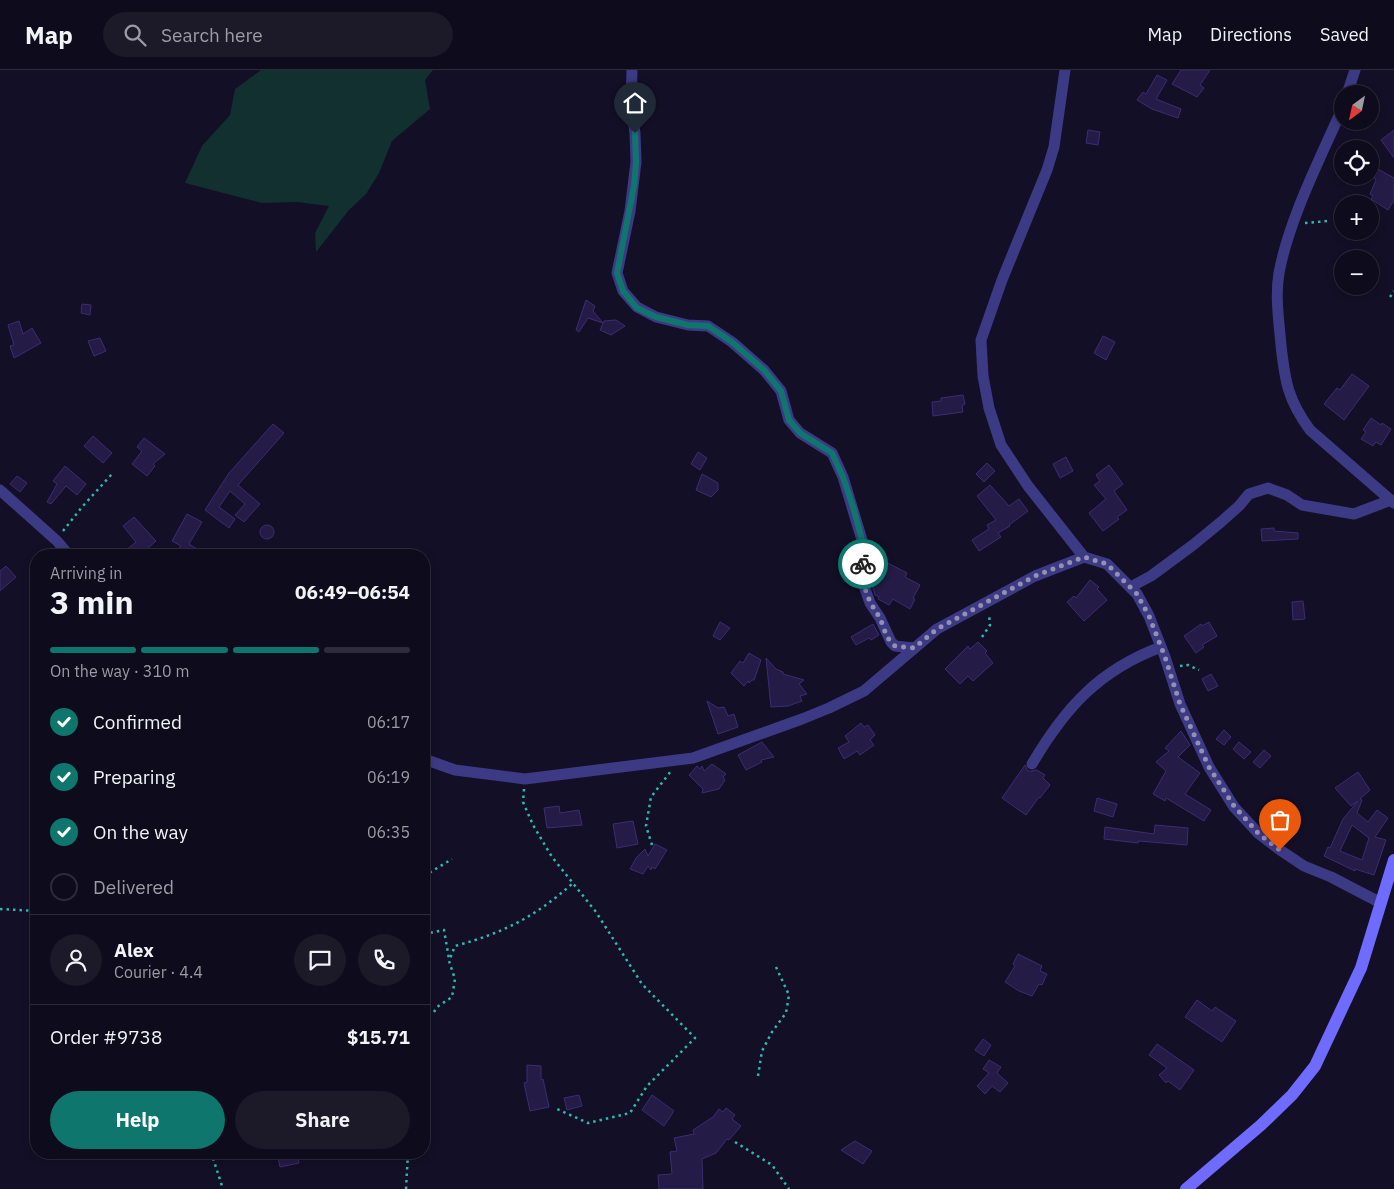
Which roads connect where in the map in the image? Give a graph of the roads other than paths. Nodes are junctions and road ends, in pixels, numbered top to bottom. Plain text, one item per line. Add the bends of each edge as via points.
1 (632, 70) edge
2 (1065, 70) edge
3 (1355, 70) edge
4 (1351, 85) edge
5 (1334, 128) edge
6 (0, 490) edge
7 (1392, 502) edge
8 (64, 549) edge
9 (1084, 557) junction
10 (1131, 588) junction
11 (1161, 647) junction
12 (914, 648) junction
13 (430, 761) edge
14 (1032, 764) dead end
15 (1394, 860) edge
16 (1381, 903) junction
17 (1186, 1189) edge

1 - 12 street via 631,106 636,162 617,273 623,291 637,308 656,317 708,326 732,342 764,370 781,391 789,420 800,433 832,453 843,477 862,540 863,583 870,602 891,642 895,646
2 - 9 street via 1054,146 1047,170 981,340 989,408 1001,445 1028,486
3 - 4 street
5 - 7 street via 1294,223 1279,273 1278,310 1283,361 1289,396 1310,430
6 - 8 street
7 - 10 street via 1354,514 1302,505 1268,488 1249,494 1193,545
9 - 10 street via 1107,564
9 - 12 street via 1035,576 937,629
10 - 11 street via 1149,616
11 - 14 street via 1137,656 1100,680 1059,722
11 - 16 street via 1180,704 1209,767 1234,806 1259,834 1304,866
12 - 13 street via 864,691 848,699 693,758 525,779 455,770
15 - 16 street
16 - 17 street via 1361,968 1315,1066 1292,1095

